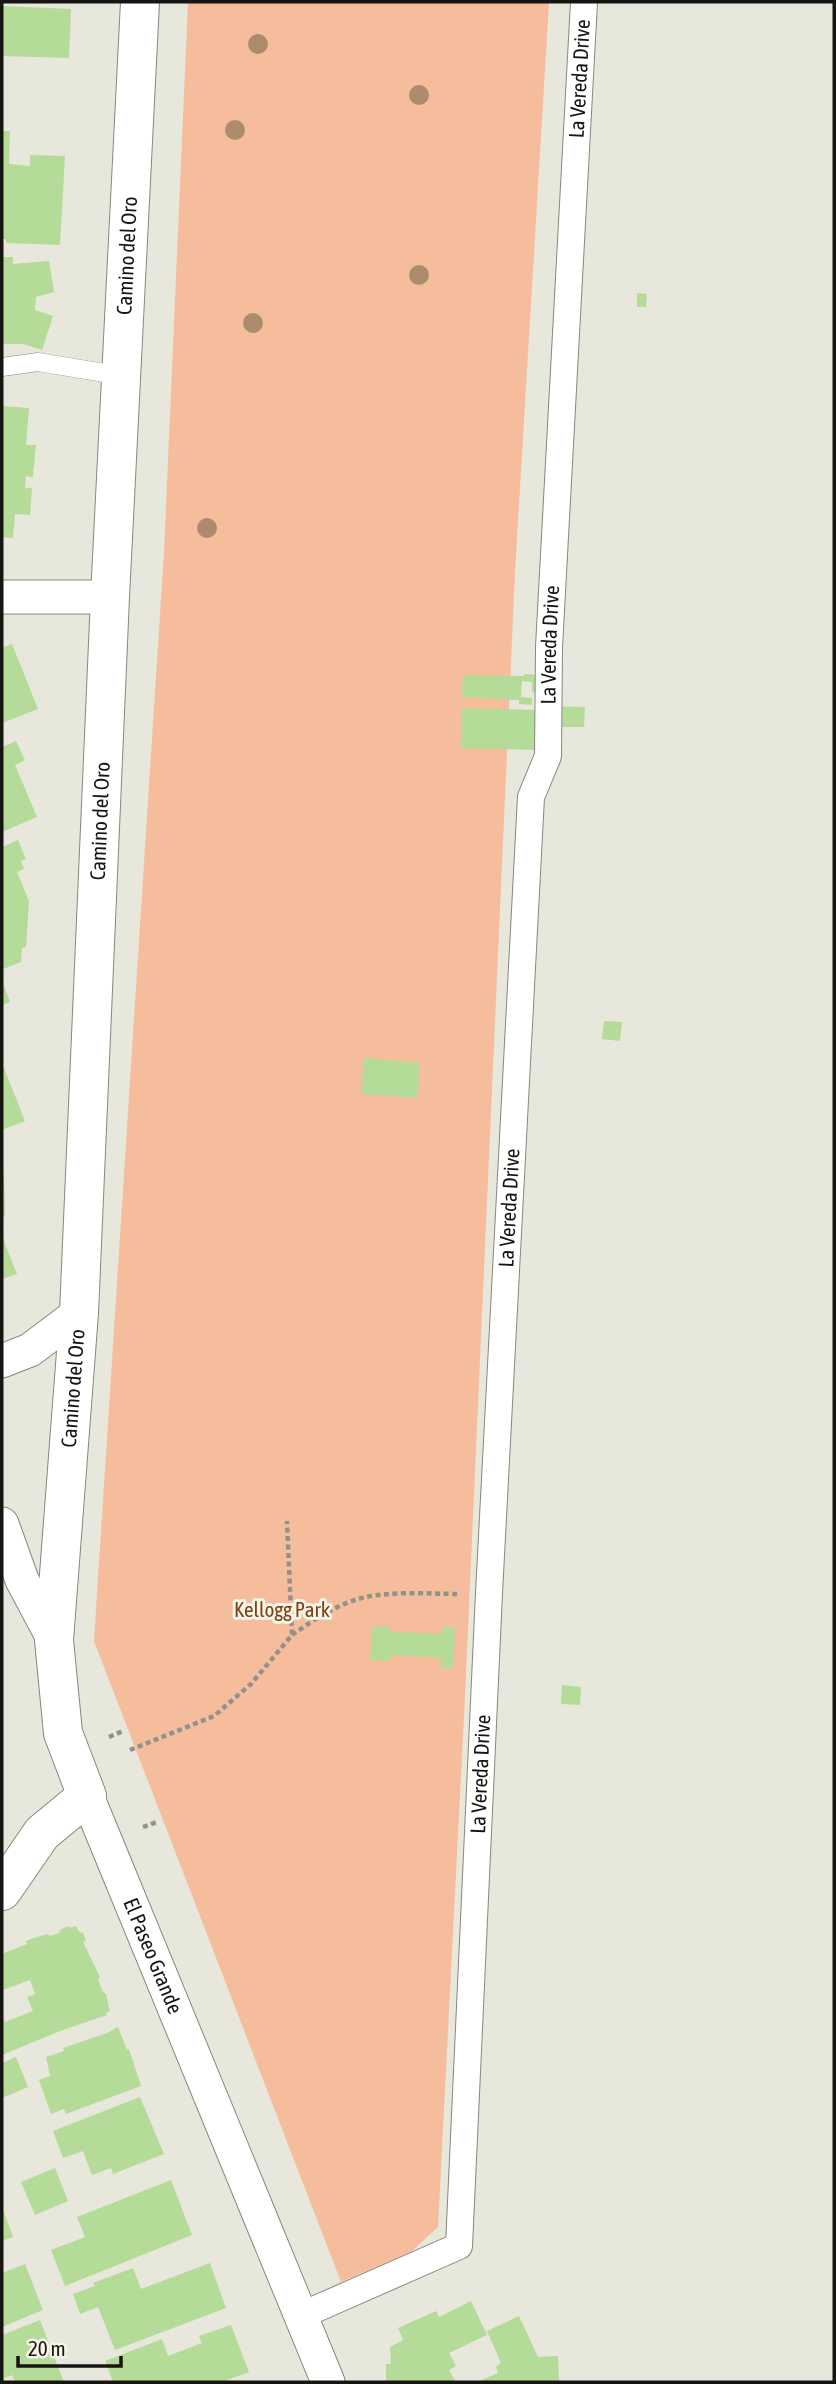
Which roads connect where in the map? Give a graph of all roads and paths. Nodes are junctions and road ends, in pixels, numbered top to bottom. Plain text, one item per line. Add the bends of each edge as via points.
1 (140, 2) edge
2 (584, 2) edge
3 (2, 367) edge
4 (123, 376) junction
5 (2, 597) edge
6 (110, 597) junction
7 (79, 1313) junction
8 (2, 1361) edge
9 (287, 1521) dead end
10 (2, 1524) edge
11 (489, 1593) junction
12 (292, 1635) junction
13 (54, 1640) junction
14 (123, 1731) dead end
15 (109, 1737) dead end
16 (130, 1750) dead end
17 (87, 1796) junction
18 (157, 1822) dead end
19 (143, 1827) dead end
20 (2, 1891) edge
21 (300, 2316) junction
22 (328, 2382) edge

1 - 4 street, Camino del Oro
2 - 11 street, La Vereda Drive via 549,647 548,755 531,797
3 - 4 lane via 38,362
4 - 6 street, Camino del Oro
5 - 6 street
6 - 7 street, Camino del Oro
7 - 8 street via 30,1350
7 - 13 street, Camino del Oro
9 - 12 path
10 - 13 street, El Paseo Grande via 22,1580
11 - 12 path via 357,1599 326,1612
11 - 21 street, La Vereda Drive via 459,2246
12 - 16 path via 251,1685 214,1716
13 - 17 street, El Paseo Grande via 63,1733
14 - 15 path
17 - 20 street via 42,1833
17 - 21 street, El Paseo Grande
18 - 19 path
21 - 22 street, El Paseo Grande

